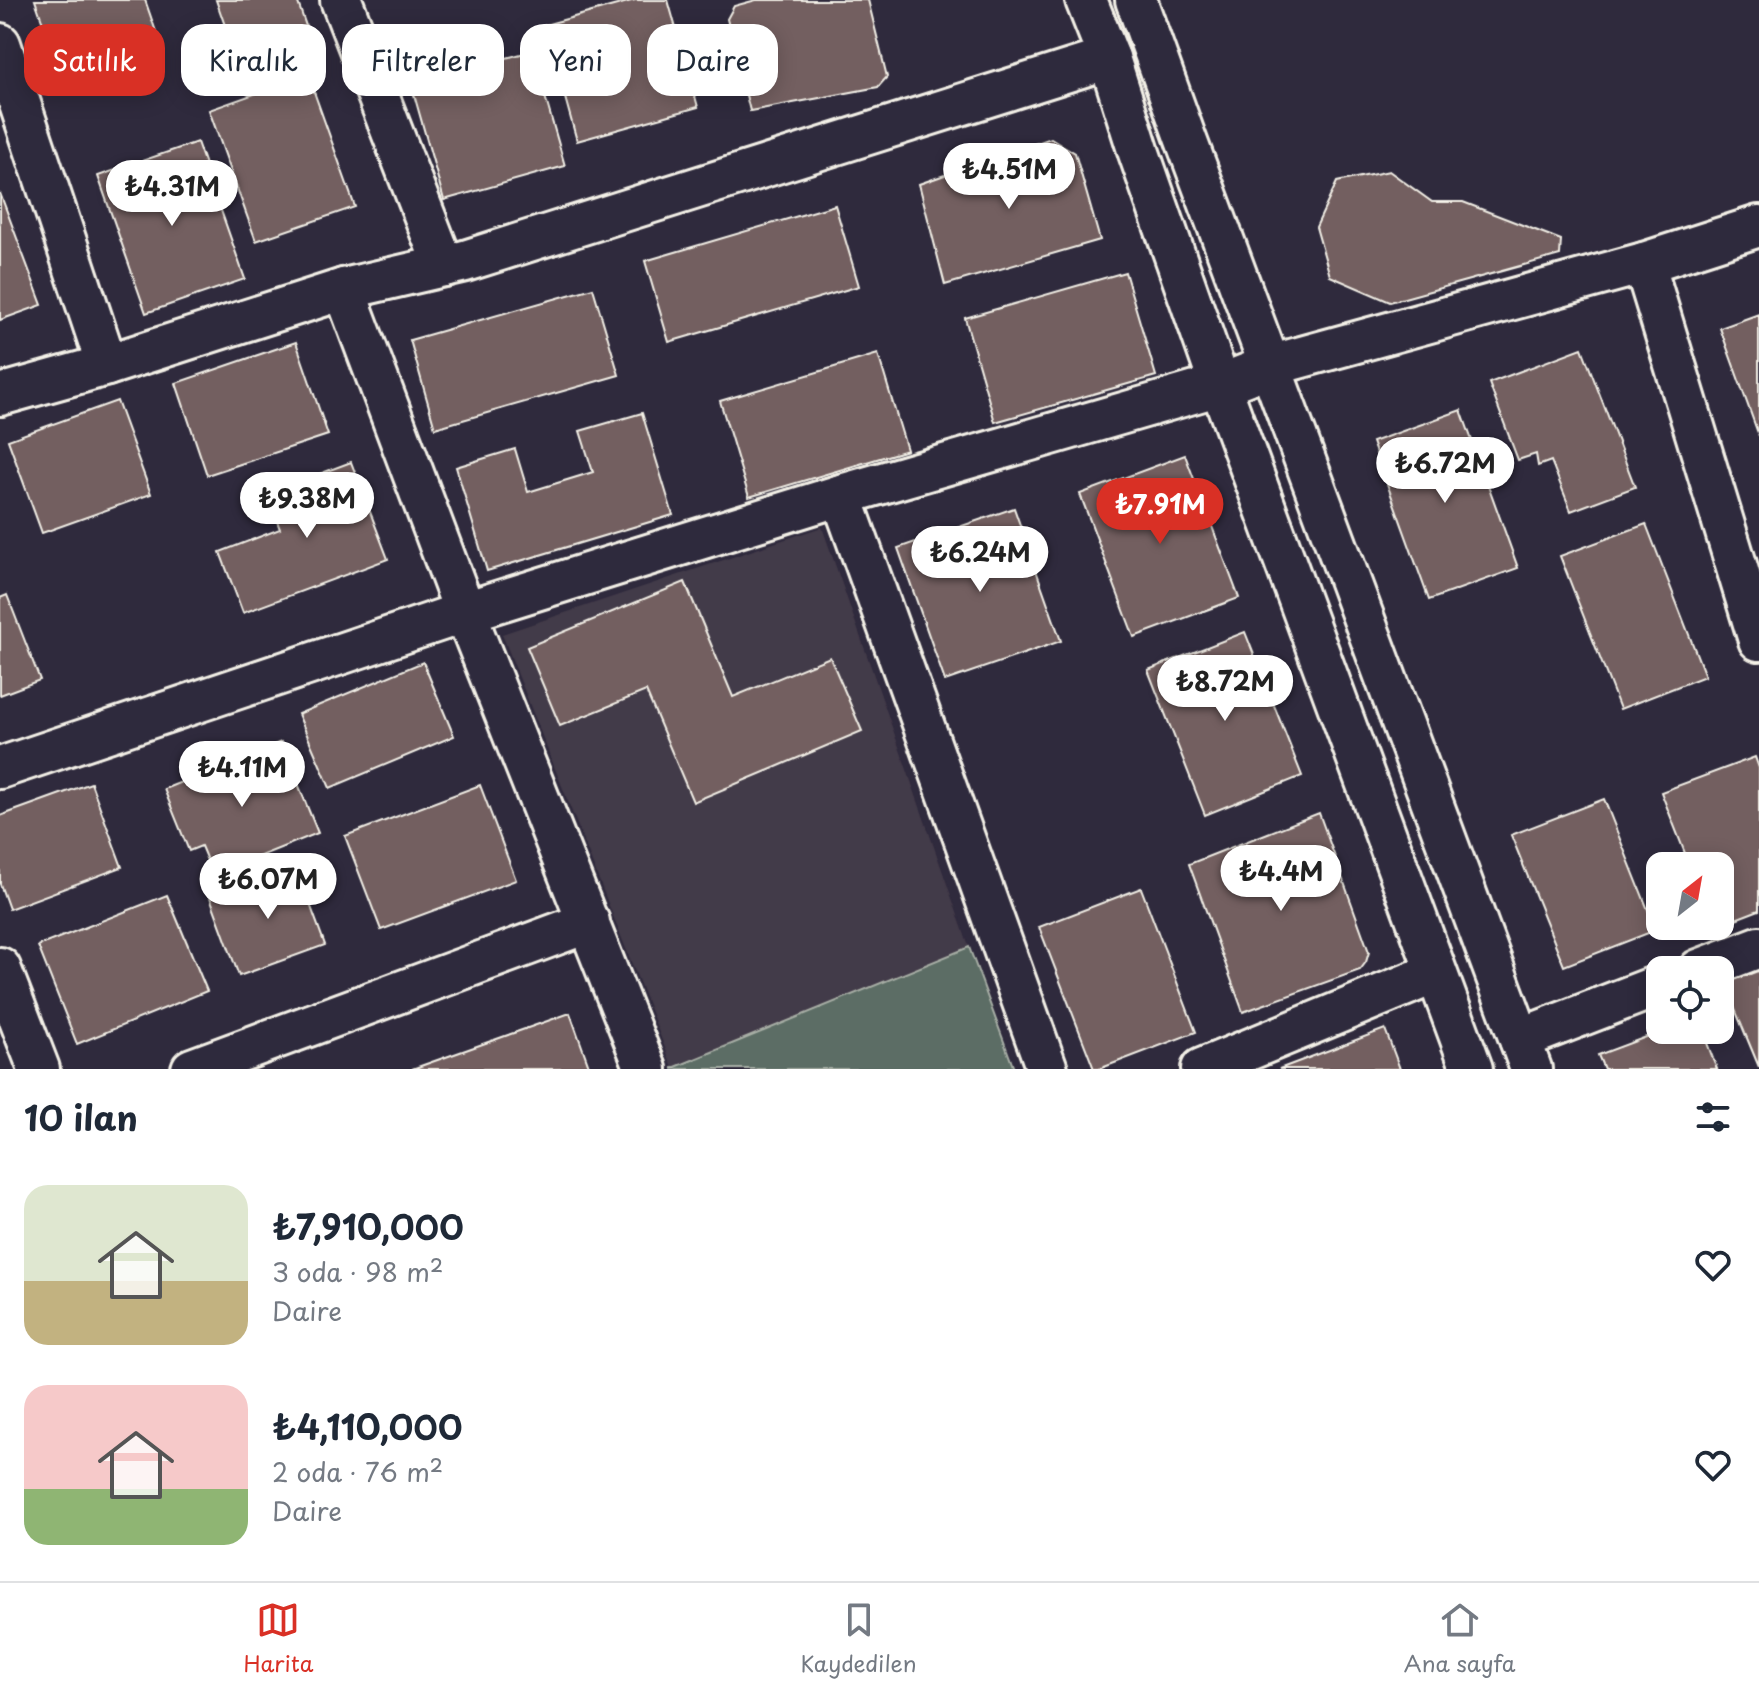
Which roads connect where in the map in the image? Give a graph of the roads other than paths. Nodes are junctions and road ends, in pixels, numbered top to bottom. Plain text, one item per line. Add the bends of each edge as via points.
1 (341, 0) edge
2 (1086, 0) edge
3 (1136, 0) edge
4 (0, 44) edge
5 (1109, 58) junction
6 (1759, 226) edge
7 (1644, 263) junction
8 (444, 266) junction
9 (344, 289) junction
10 (107, 365) junction
11 (1269, 366) junction
12 (1220, 385) junction
13 (0, 395) edge
14 (841, 495) junction
15 (465, 612) junction
16 (1759, 640) edge
17 (0, 768) edge
18 (589, 922) junction
19 (1759, 947) edge
20 (1734, 957) edge
21 (0, 968) edge
22 (1435, 973) junction
23 (1646, 992) edge
24 (1525, 1054) edge
25 (39, 1069) edge
26 (192, 1069) edge
27 (646, 1069) edge
28 (1047, 1069) edge
29 (1202, 1069) edge
30 (1472, 1069) edge

1 - 8 street
2 - 5 street
3 - 11 street
4 - 10 street
5 - 8 street
5 - 12 street
6 - 7 street
7 - 11 street
7 - 16 street
8 - 9 street
9 - 10 street
9 - 15 street
10 - 13 street
11 - 12 street
11 - 24 street
12 - 14 street
12 - 22 street
14 - 15 street
14 - 28 street
15 - 17 street
15 - 18 street
18 - 26 street
18 - 27 street
19 - 20 street
21 - 25 street
22 - 29 street
22 - 30 street
23 - 24 street

